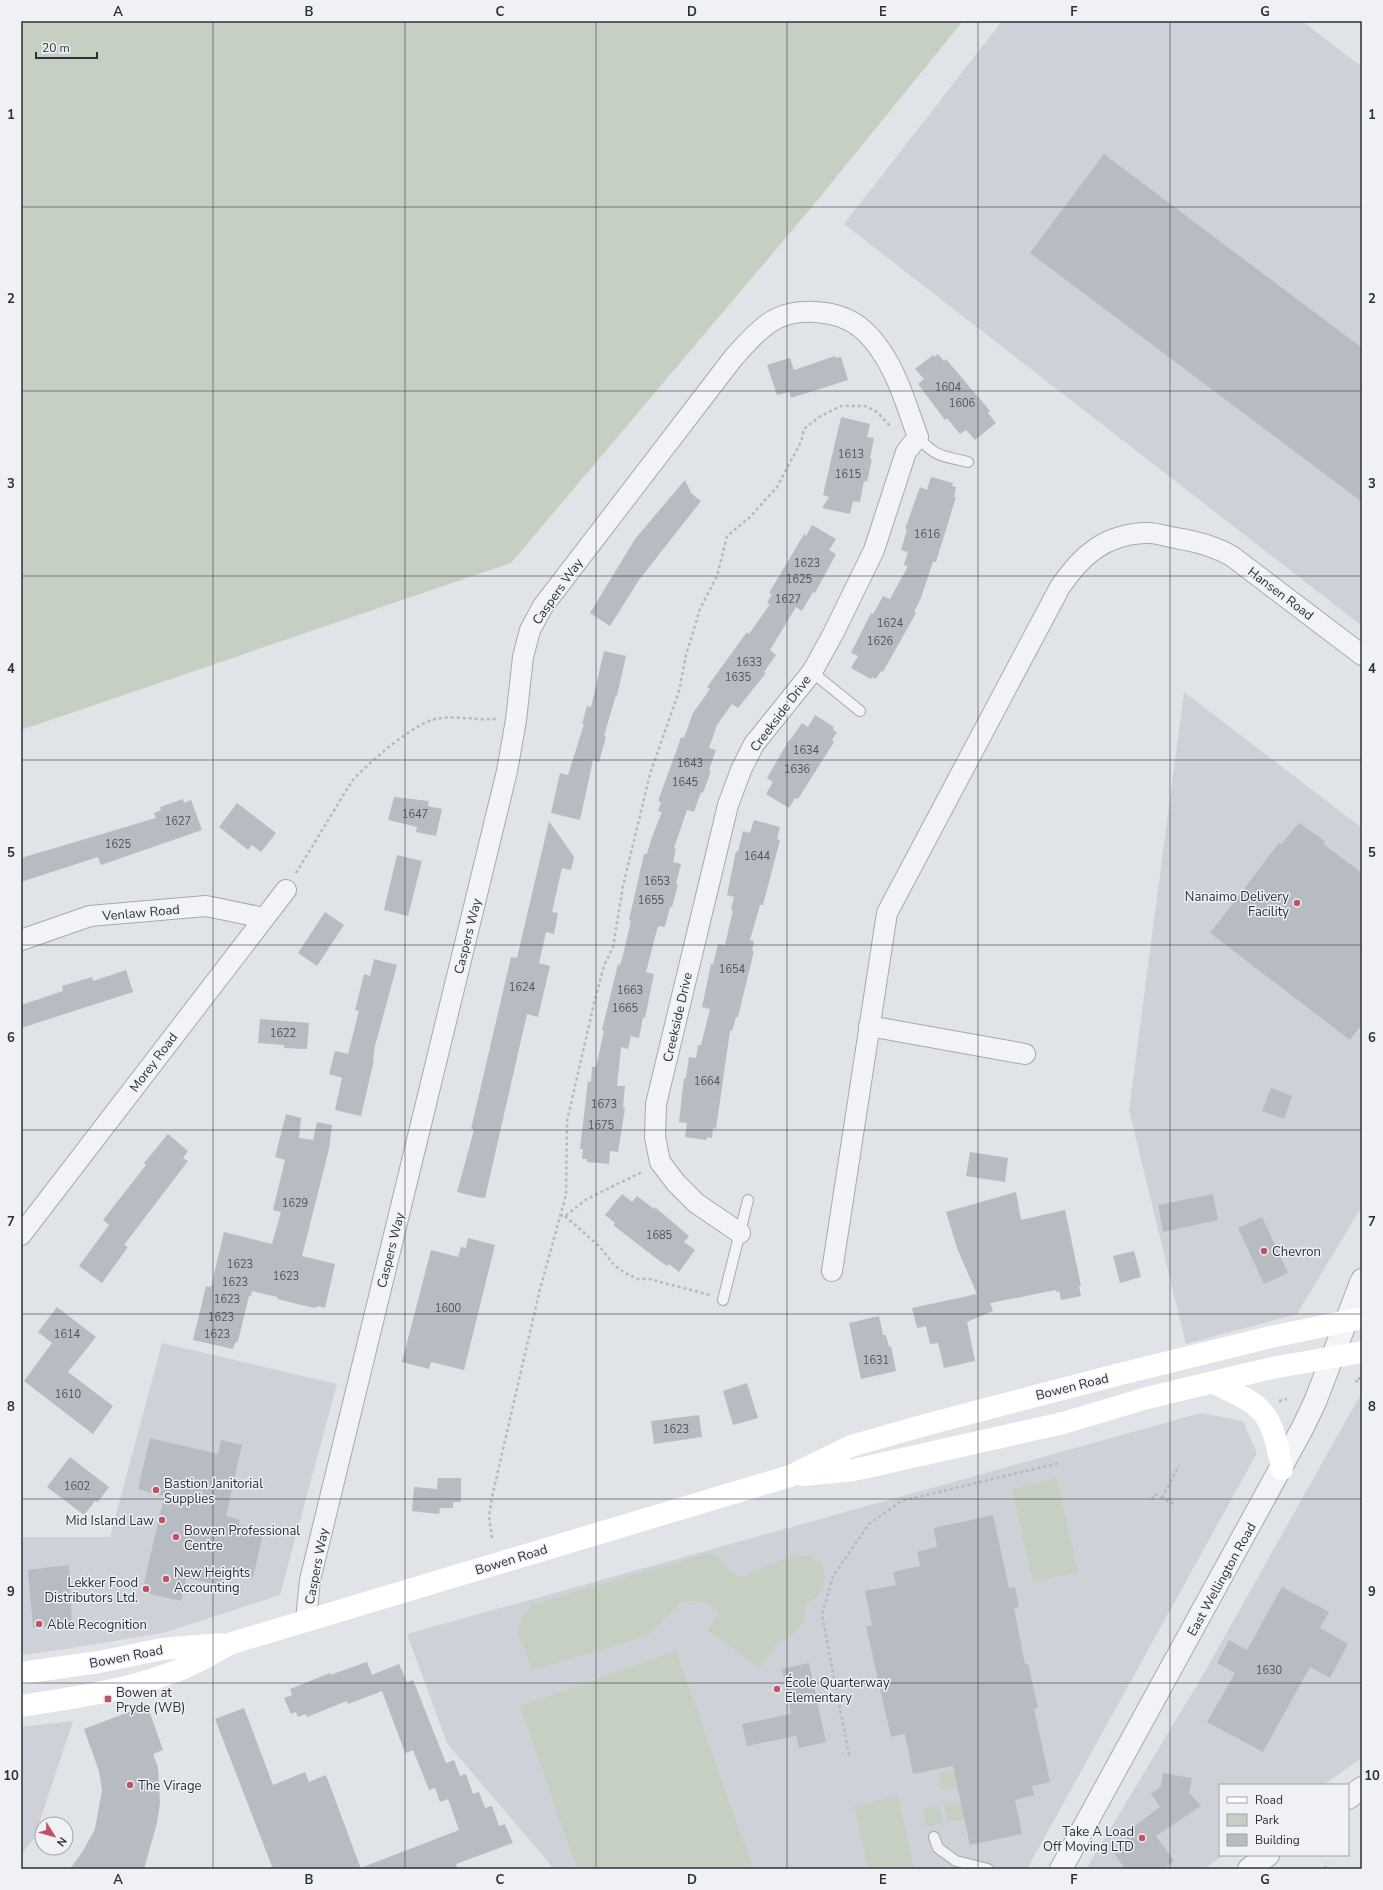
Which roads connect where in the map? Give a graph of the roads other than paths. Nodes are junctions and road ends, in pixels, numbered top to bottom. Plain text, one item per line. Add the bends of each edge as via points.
1 (918, 437) junction
2 (968, 462) dead end
3 (1362, 655) edge
4 (812, 672) junction
5 (860, 711) dead end
6 (286, 890) road end
7 (264, 918) junction
8 (21, 940) edge
9 (869, 1026) junction
10 (1025, 1054) dead end
11 (748, 1200) dead end
12 (740, 1233) junction
13 (21, 1235) edge
14 (832, 1271) dead end
15 (1362, 1280) edge
16 (723, 1300) dead end
17 (1354, 1319) edge
18 (1362, 1352) edge
19 (1333, 1357) junction
20 (1212, 1382) junction
21 (1282, 1469) junction
22 (790, 1476) junction
23 (306, 1620) junction
24 (232, 1642) junction
25 (21, 1673) edge
26 (21, 1706) edge
27 (1362, 1788) edge
28 (1349, 1797) edge
29 (934, 1836) dead end
30 (1267, 1856) edge
31 (988, 1869) edge
32 (1062, 1869) edge
33 (1249, 1869) edge

1 - 2 lane via 929,451
1 - 4 street, Creekside Drive via 906,452 874,550
1 - 23 street, Caspers Way via 896,376 881,350 861,328 840,316 804,312 790,314 770,322 750,338 734,357 543,606 530,630 523,657 507,771 310,1580
3 - 9 street, Hansen Road via 1223,550 1194,541 1146,533 1120,536 1085,555 1060,587 887,913
4 - 5 lane
4 - 12 street, Creekside Drive via 754,744 728,805 656,1104 655,1137 660,1162 696,1203
6 - 7 street, Morey Road
7 - 8 street, Venlaw Road via 206,906 90,916
7 - 13 street, Morey Road
9 - 10 street
9 - 14 street, Hansen Road
11 - 12 lane
12 - 16 lane
15 - 17 street, East Wellington Road
17 - 19 street, East Wellington Road
17 - 22 main road, Bowen Road via 1091,1381 925,1425 851,1446
18 - 19 main road, Bowen Road
19 - 20 main road, Bowen Road
19 - 21 street, East Wellington Road via 1315,1402
20 - 21 main road via 1254,1404 1264,1413 1271,1426
20 - 22 main road, Bowen Road via 1063,1423 854,1470
21 - 32 street, East Wellington Road
22 - 23 main road, Bowen Road
23 - 24 main road, Bowen Road
24 - 25 main road, Bowen Road via 162,1649 99,1662
24 - 26 main road, Bowen Road via 172,1673 69,1699
27 - 28 street
29 - 31 lane via 938,1848 956,1861
30 - 33 street

